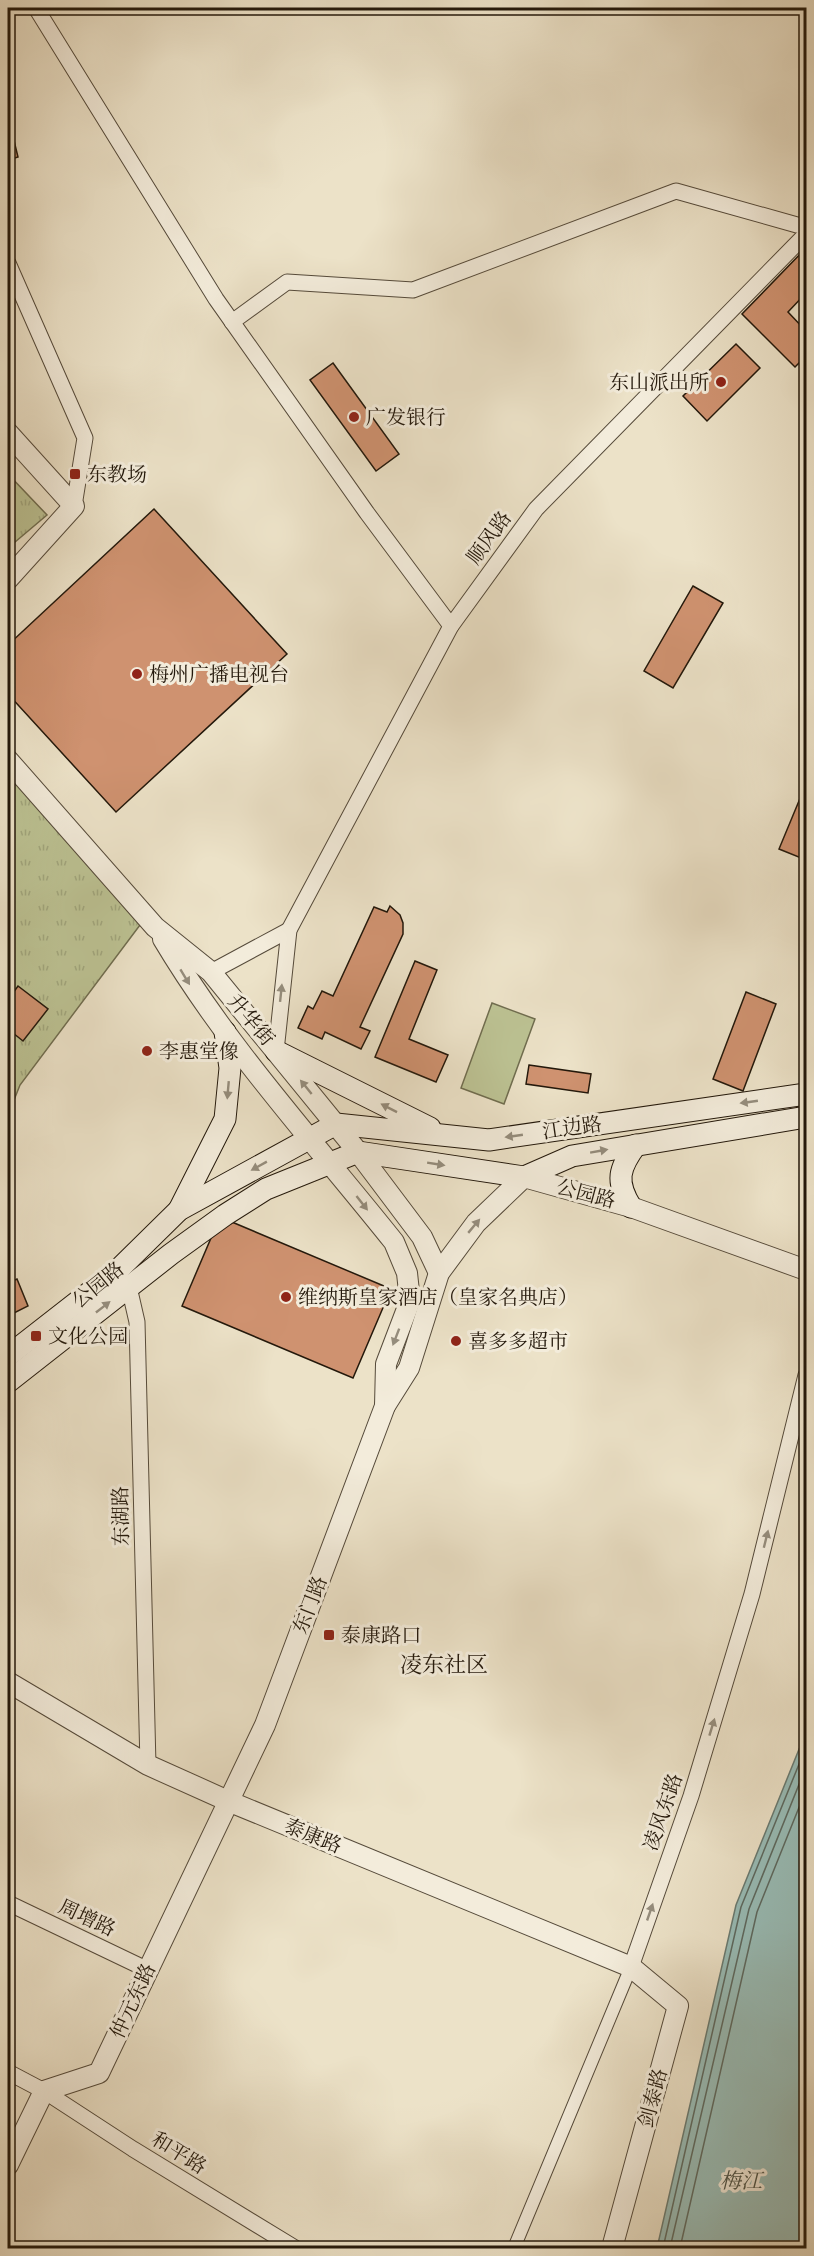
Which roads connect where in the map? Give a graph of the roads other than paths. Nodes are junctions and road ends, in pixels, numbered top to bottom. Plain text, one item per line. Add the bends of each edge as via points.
1 (36, 8) edge
2 (802, 230) edge
3 (8, 263) edge
4 (232, 322) junction
5 (8, 433) edge
6 (74, 506) junction
7 (8, 579) edge
8 (450, 626) junction
9 (8, 760) edge
10 (155, 927) junction
11 (289, 930) junction
12 (211, 972) junction
13 (225, 1032) junction
14 (276, 1051) junction
15 (807, 1094) edge
16 (807, 1117) edge
17 (336, 1124) junction
18 (442, 1134) junction
19 (310, 1138) junction
20 (636, 1145) junction
21 (358, 1152) junction
22 (330, 1163) junction
23 (524, 1177) junction
24 (630, 1207) junction
25 (178, 1210) junction
26 (807, 1270) edge
27 (439, 1273) junction
28 (123, 1279) junction
29 (8, 1356) edge
30 (807, 1375) edge
31 (8, 1382) edge
32 (385, 1406) junction
33 (8, 1682) edge
34 (148, 1765) junction
35 (228, 1801) junction
36 (8, 1903) edge
37 (631, 1967) junction
38 (148, 1970) junction
39 (8, 2072) edge
40 (44, 2091) junction
41 (8, 2165) edge
42 (295, 2248) edge
43 (514, 2248) edge
44 (612, 2248) edge

1 - 4 street
2 - 4 street via 676,191 413,290 287,282
2 - 8 street, 顺风路 via 536,509
3 - 6 street via 85,438
4 - 8 street
5 - 6 street
6 - 7 street
8 - 11 street, 顺风路
9 - 10 street, 升华街
10 - 12 street, 升华街
10 -> 13 street, 升华街
11 - 12 street
14 -> 11 street, 顺风路
12 - 14 street, 升华街
13 - 19 street, 升华街
13 -> 25 main road via 230,1068 225,1119
17 -> 14 street, 升华街
18 -> 14 main road
15 -> 18 main road, 江边路 via 489,1140
16 - 20 main road, 江边路
17 - 18 main road, 江边路
17 - 19 main road, 公园路
17 - 21 street, 升华街
19 - 22 street, 升华街
19 -> 25 main road, 公园路
23 -> 20 main road, 江边路 via 572,1156
20 - 24 main road via 620,1174 621,1190
21 - 22 main road, 公园路
21 -> 23 main road, 公园路
21 - 27 street via 422,1237
22 - 28 main road, 公园路 via 266,1189
22 -> 32 street, 东门路 via 393,1242 407,1273 410,1301 386,1364
23 - 24 street, 公园路
27 -> 23 street, 东门路 via 476,1223
24 - 26 street, 公园路
25 - 28 main road, 公园路
27 - 32 street, 东门路 via 409,1368
28 - 29 main road, 公园路
31 -> 28 main road, 公园路
28 - 34 street, 东湖路 via 137,1322
37 -> 30 street, 凌风东路 via 691,1796 749,1605
32 - 35 street, 东门路 via 265,1725
33 - 34 street, 泰康路
34 - 35 street, 泰康路
35 - 37 street, 泰康路
35 - 38 street, 仲元东路
36 - 38 street, 周增路
37 - 43 street, 凌风东路
37 - 44 street, 剑泰路 via 678,2006
38 - 40 street, 仲元东路 via 99,2073
39 - 40 street, 和平路
40 - 41 street
40 - 42 street, 和平路

